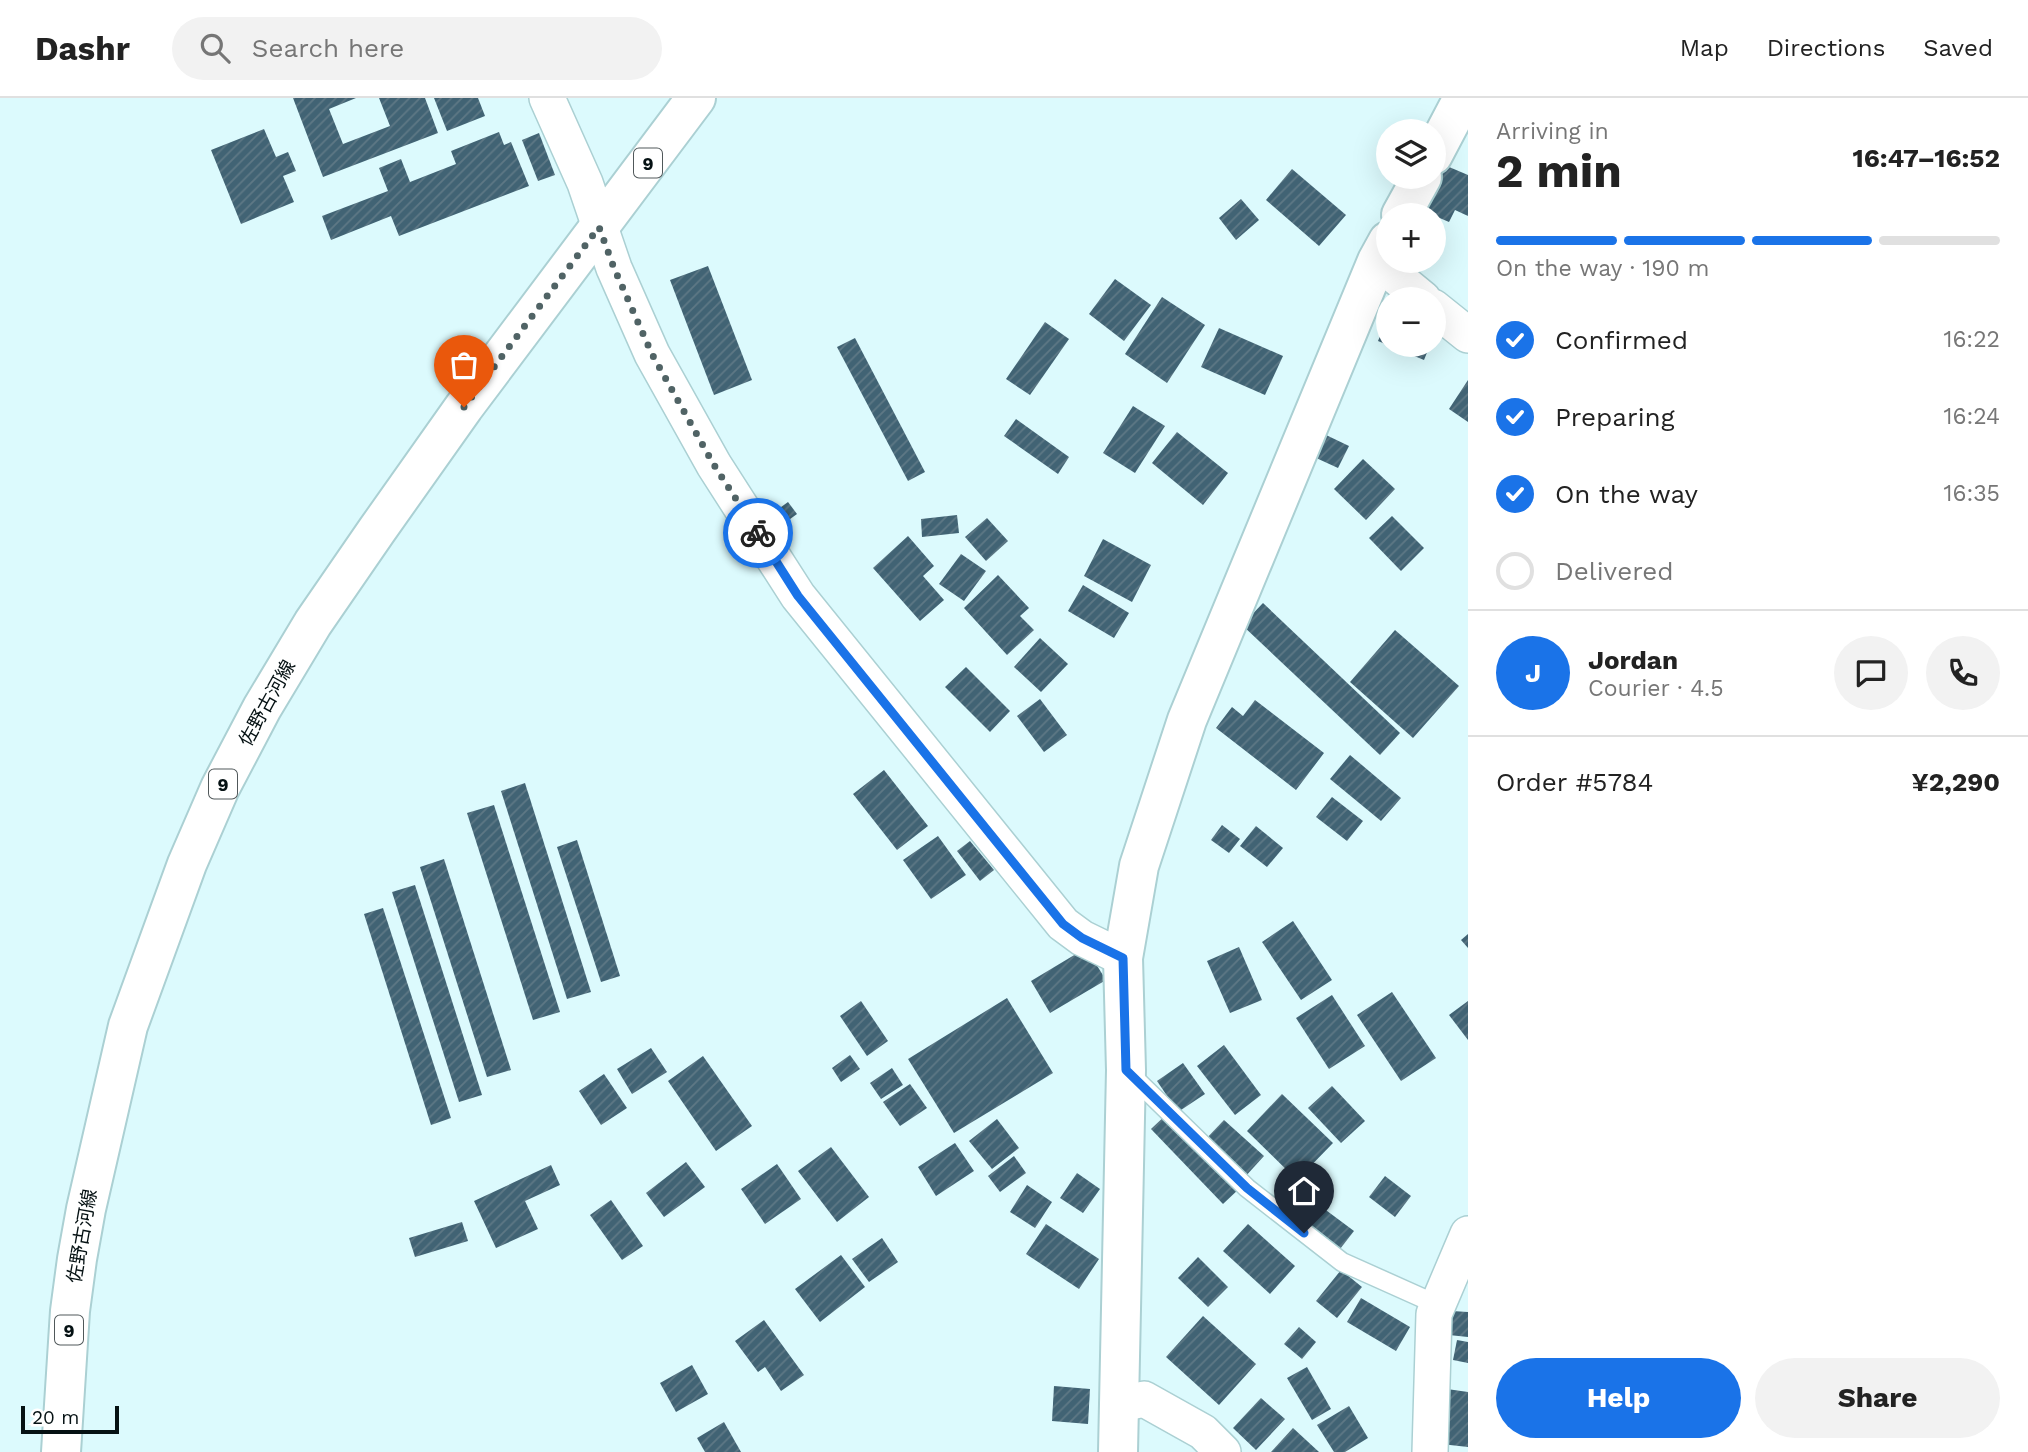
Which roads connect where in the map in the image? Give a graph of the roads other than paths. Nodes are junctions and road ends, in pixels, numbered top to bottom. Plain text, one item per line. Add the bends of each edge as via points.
1 (547, 98) edge
2 (696, 98) edge
3 (1464, 98) edge
4 (1446, 131) edge
5 (599, 227) junction
6 (1376, 265) edge
7 (1401, 273) edge
8 (1413, 287) edge
9 (1446, 317) edge
10 (1468, 335) edge
11 (1123, 958) junction
12 (1126, 1070) junction
13 (1468, 1234) edge
14 (1438, 1306) junction
15 (1118, 1405) junction
16 (61, 1452) edge
17 (1118, 1452) edge
18 (1223, 1452) edge
19 (1430, 1452) edge

1 - 5 street
2 - 5 main road, 佐野古河線 / 9
3 - 4 main road
5 - 11 street via 652,354 714,465 798,596 1063,924
5 - 16 main road, 佐野古河線 / 9 via 428,456 313,623 256,720 192,851 128,1026 86,1209 70,1311
6 - 11 main road via 1187,720 1139,866
7 - 8 street
9 - 10 street
11 - 12 main road
12 - 14 lane via 1247,1188 1342,1262
12 - 15 main road
13 - 14 street
14 - 19 street via 1434,1314
15 - 17 main road
15 - 18 street via 1144,1399 1203,1432

